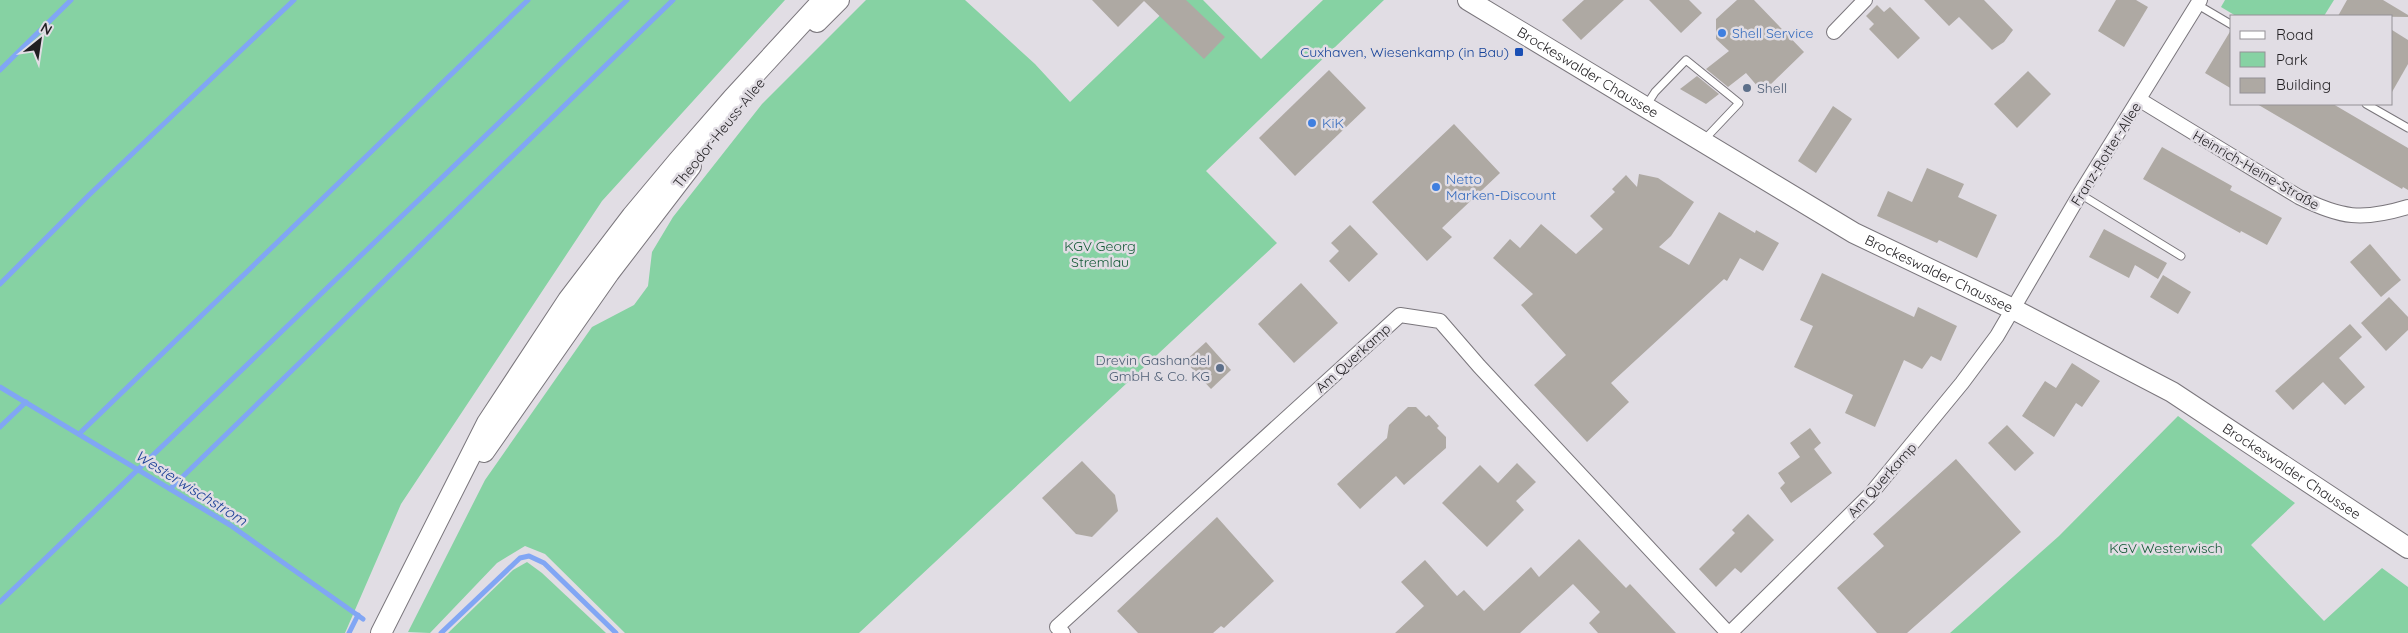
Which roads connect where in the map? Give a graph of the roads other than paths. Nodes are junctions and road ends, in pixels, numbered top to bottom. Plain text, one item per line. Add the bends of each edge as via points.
1 (823, 0) edge
2 (839, 0) edge
3 (1468, 0) edge
4 (1865, 0) edge
5 (2199, 2) edge
6 (2230, 24) edge
7 (1834, 32) dead end
8 (2140, 100) junction
9 (2368, 105) edge
10 (1646, 107) junction
11 (2408, 128) edge
12 (1703, 142) junction
13 (2080, 194) junction
14 (2408, 207) edge
15 (2181, 256) dead end
16 (602, 268) junction
17 (2013, 309) junction
18 (2408, 548) edge
19 (381, 633) edge
20 (1063, 633) edge
21 (1729, 633) edge

1 - 16 street, Theodor-Heuss-Allee via 638,209
2 - 16 street, Theodor-Heuss-Allee via 752,90
3 - 10 street, Brockeswalder Chaussee
4 - 7 street
5 - 6 lane
5 - 8 street, Franz-Rotter-Allee
8 - 13 street, Franz-Rotter-Allee
8 - 14 street, Heinrich-Heine-Straße via 2298,197 2325,210 2356,217
9 - 11 lane
10 - 12 street, Brockeswalder Chaussee
10 - 12 lane via 1655,92 1686,60 1739,103
12 - 17 street, Brockeswalder Chaussee via 1854,233
13 - 15 lane
13 - 17 street, Franz-Rotter-Allee
16 - 19 street, Theodor-Heuss-Allee via 495,437 450,498
17 - 18 street, Brockeswalder Chaussee via 2172,392
17 - 21 street, Am Querkamp via 1962,383 1869,496
20 - 21 street, Am Querkamp via 1057,627 1400,315 1440,321

